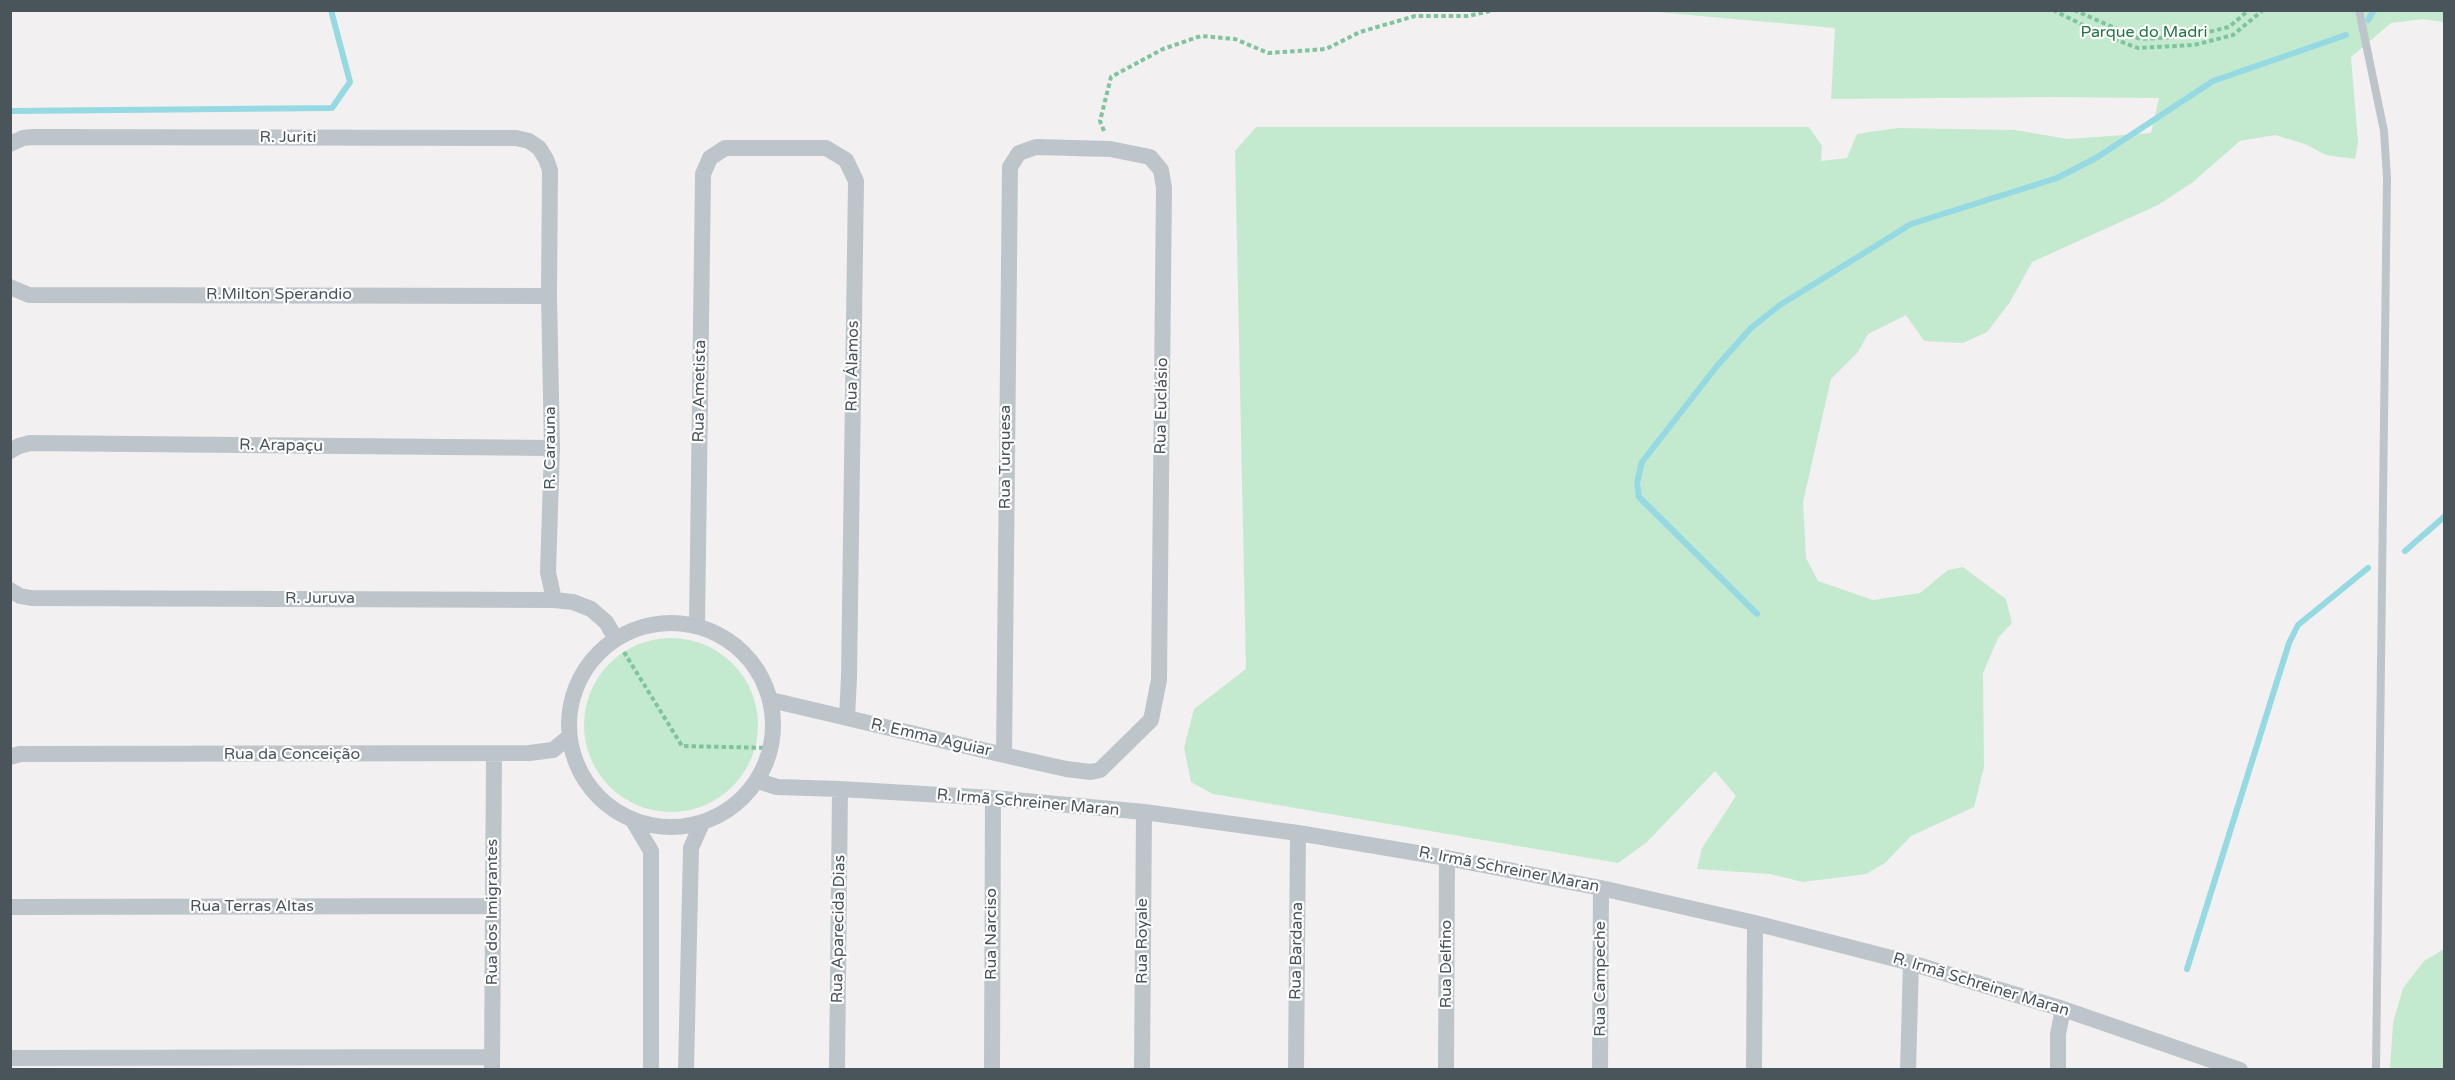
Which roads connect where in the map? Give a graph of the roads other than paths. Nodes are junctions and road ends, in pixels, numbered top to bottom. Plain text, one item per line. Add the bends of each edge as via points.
1 (2359, 10) edge
2 (10, 144) edge
3 (710, 158) joint
4 (1013, 159) joint
5 (549, 170) joint
6 (10, 287) edge
7 (549, 296) junction
8 (552, 448) junction
9 (10, 451) edge
10 (10, 590) edge
11 (554, 600) junction
12 (697, 626) junction
13 (616, 639) junction
14 (771, 700) junction
15 (847, 718) junction
16 (569, 737) junction
17 (494, 754) junction
18 (1004, 755) junction
19 (10, 757) edge
20 (1091, 772) joint
21 (758, 780) junction
22 (840, 789) junction
23 (993, 798) junction
24 (1144, 812) junction
25 (632, 819) junction
26 (702, 823) junction
27 (1298, 833) junction
28 (1447, 858) junction
29 (1601, 888) junction
30 (493, 906) junction
31 (10, 907) edge
32 (1755, 922) junction
33 (1911, 963) junction
34 (2063, 1009) junction
35 (10, 1058) edge
36 (492, 1063) edge
37 (2209, 1063) edge
38 (651, 1070) edge
39 (686, 1070) edge
40 (837, 1070) edge
41 (992, 1070) edge
42 (1142, 1070) edge
43 (1296, 1070) edge
44 (1446, 1070) edge
45 (1600, 1070) edge
46 (1754, 1070) edge
47 (1908, 1070) edge
48 (2058, 1070) edge
49 (2240, 1070) edge
50 (2376, 1070) edge

1 - 50 lane via 2384,131 2387,178
2 - 5 street, R. Juriti via 32,137 516,138 539,148
3 - 12 street, Rua Ametista via 703,174
3 - 15 street, Rua Álamos via 725,148 826,148 846,160 856,181
4 - 18 street, Rua Turquesa via 1009,176
4 - 20 street, Rua Euclásio via 1035,147 1110,149 1150,157 1161,170 1164,188 1159,680 1151,720 1100,770
5 - 7 street, R. Carauna
6 - 7 street, R.Milton Sperandio via 29,295
7 - 8 street, R. Carauna
8 - 9 street, R. Arapaçu via 30,443
8 - 11 street, R. Carauna via 548,572
10 - 11 street, R. Juruva via 31,598
11 - 13 street, R. Juruva via 591,609 606,622
12 - 13 street via 664,623
12 - 14 street via 743,651 764,680
13 - 16 street via 588,665 578,681 570,708
14 - 15 street, R. Emma Aguiar
14 - 21 street via 772,748
15 - 18 street, R. Emma Aguiar
16 - 17 street, Rua da Conceição via 553,750
16 - 25 street via 579,771 589,787 616,811
17 - 19 street, Rua da Conceição
17 - 30 street, Rua dos Imigrantes
18 - 20 street, R. Emma Aguiar
21 - 22 street, R. Irmã Schreiner Maran via 777,787
21 - 26 street via 733,806
22 - 23 street, R. Irmã Schreiner Maran
22 - 40 street, Rua Aparecida Dias
23 - 24 street, R. Irmã Schreiner Maran
23 - 41 street, Rua Narciso
24 - 27 street, R. Irmã Schreiner Maran
24 - 42 street, Rua Royale
25 - 26 street via 666,827
25 - 38 street via 651,851
26 - 39 street via 691,848
27 - 28 street, R. Irmã Schreiner Maran
27 - 43 street, Rua Bardana
28 - 29 street, R. Irmã Schreiner Maran
28 - 44 street, Rua Delfino
29 - 32 street, R. Irmã Schreiner Maran
29 - 45 street, Rua Campeche
30 - 31 street, Rua Terras Altas
30 - 36 street, Rua dos Imigrantes
32 - 33 street, R. Irmã Schreiner Maran
32 - 46 street
33 - 34 street, R. Irmã Schreiner Maran
33 - 47 street
34 - 37 street, R. Irmã Schreiner Maran
34 - 48 street
35 - 36 street
37 - 49 street, R. Irmã Schreiner Maran

